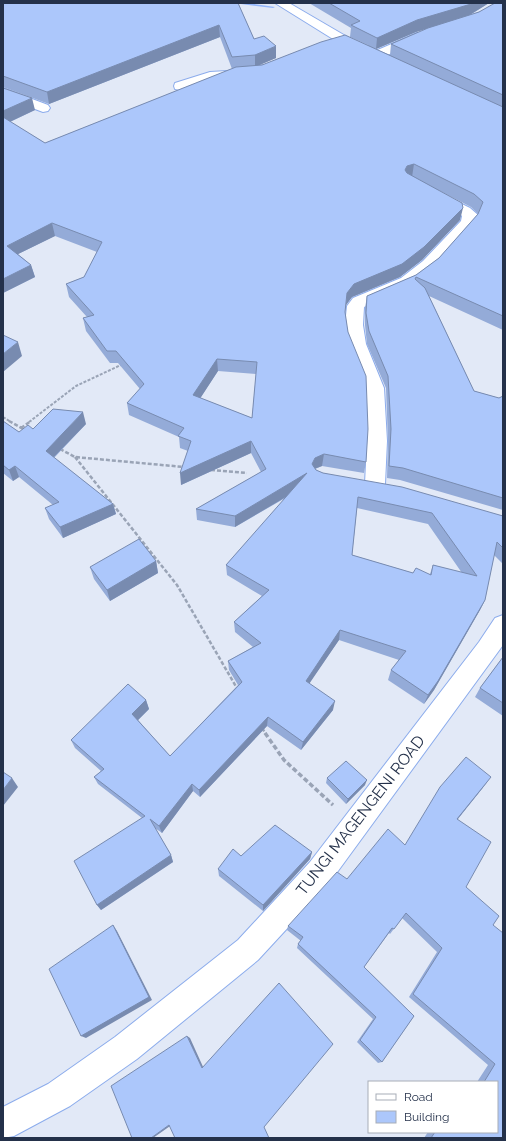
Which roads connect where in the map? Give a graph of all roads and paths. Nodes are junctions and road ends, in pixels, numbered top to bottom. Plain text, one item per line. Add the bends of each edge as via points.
1 (281, 3) edge
2 (426, 34) edge
3 (345, 41) junction
4 (330, 45) edge
5 (377, 55) junction
6 (391, 62) edge
7 (257, 72) edge
8 (180, 86) dead end
9 (3, 92) edge
10 (43, 108) dead end
11 (425, 190) edge
12 (126, 362) edge
13 (3, 417) edge
14 (21, 428) junction
15 (28, 432) edge
16 (55, 446) edge
17 (75, 457) junction
18 (187, 468) edge
19 (209, 470) edge
20 (246, 474) dead end
21 (377, 485) edge
22 (503, 625) edge
23 (240, 695) edge
24 (258, 722) edge
25 (355, 825) junction
26 (3, 1125) edge

1 - 3 street
2 - 5 street
3 - 4 street
3 - 5 street
5 - 6 street
7 - 8 street via 210,76
9 - 10 street
11 - 21 street via 465,211 470,215 468,222 429,265 407,282 356,306 354,325 357,344 374,388
12 - 14 path via 76,386
13 - 14 path
14 - 15 path
16 - 17 path
17 - 18 path
17 - 23 path via 177,585
19 - 20 path
22 - 25 street, TUNGI MAGENGENI ROAD
24 - 25 path via 284,760
25 - 26 street, TUNGI MAGENGENI ROAD via 320,872 248,950 126,1048 58,1094

